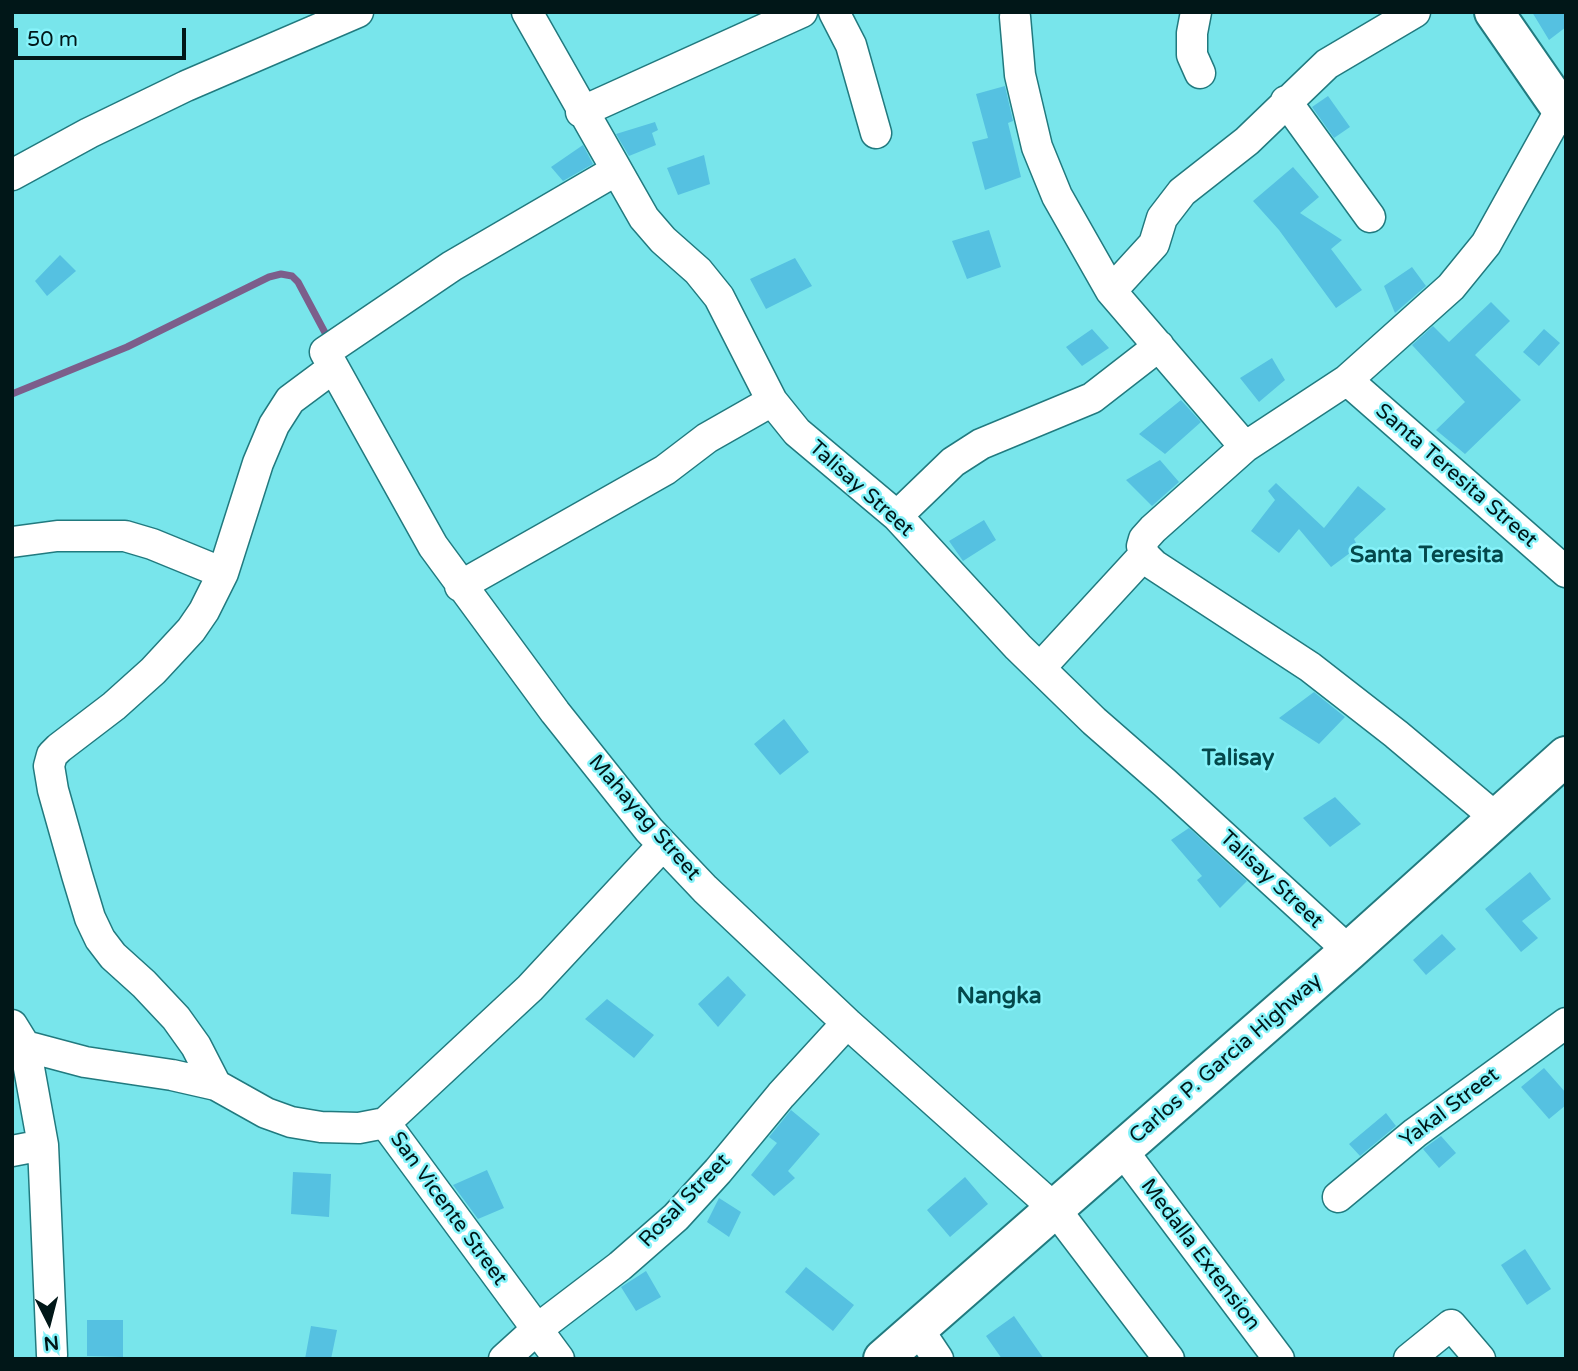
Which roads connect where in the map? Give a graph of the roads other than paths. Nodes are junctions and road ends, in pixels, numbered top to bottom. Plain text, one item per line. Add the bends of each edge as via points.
1 (358, 12) edge
2 (527, 12) edge
3 (802, 12) edge
4 (834, 12) edge
5 (1196, 12) edge
6 (1415, 12) edge
7 (1494, 12) edge
8 (1021, 14) edge
9 (1200, 73) dead end
10 (1286, 102) junction
11 (582, 112) junction
12 (1563, 112) edge
13 (876, 134) dead end
14 (615, 171) junction
15 (12, 175) edge
16 (1370, 217) dead end
17 (1111, 291) junction
18 (1159, 346) junction
19 (329, 360) junction
20 (1347, 380) junction
21 (772, 401) junction
22 (1245, 447) junction
23 (897, 516) junction
24 (12, 542) edge
25 (1144, 555) junction
26 (1566, 572) edge
27 (223, 573) junction
28 (460, 586) junction
29 (1040, 668) junction
30 (1566, 756) edge
31 (1496, 818) junction
32 (663, 845) junction
33 (1349, 951) junction
34 (847, 1023) junction
35 (1566, 1023) edge
36 (19, 1036) edge
37 (216, 1085) junction
38 (385, 1123) junction
39 (43, 1145) junction
40 (1122, 1150) junction
41 (12, 1151) edge
42 (1338, 1197) dead end
43 (1055, 1209) junction
44 (536, 1330) junction
45 (928, 1344) edge
46 (53, 1357) edge
47 (504, 1359) edge
48 (559, 1359) edge
49 (883, 1359) edge
50 (1169, 1359) edge
51 (1279, 1359) edge
52 (1409, 1359) edge
53 (1480, 1359) edge

1 - 15 street via 186,86
2 - 11 street, Talisay Street
3 - 11 street
4 - 13 street via 850,45
5 - 9 street via 1192,55
6 - 10 street via 1327,64
7 - 12 main road
8 - 17 street via 1020,75 1037,148 1057,196
10 - 16 street
10 - 17 street via 1247,141 1182,192 1161,218 1154,244
11 - 14 street, Talisay Street
12 - 20 street via 1470,265 1423,314
14 - 19 street via 452,266
14 - 21 street, Talisay Street via 644,218 719,297
17 - 18 street
18 - 22 street
18 - 23 street via 1092,398 981,444 953,462
19 - 27 street via 290,400 274,425
19 - 28 street, Mahayag Street via 394,480
20 - 22 street
20 - 26 street, Santa Teresita Street
21 - 23 street, Talisay Street via 797,432
21 - 28 street via 707,438 665,470
22 - 25 street via 1153,529 1142,543
23 - 29 street, Talisay Street
24 - 27 street via 57,536 125,536
25 - 29 street
25 - 31 street via 1310,667
27 - 37 street via 191,630 114,706 59,748 49,766 77,875 100,939 176,1018
28 - 32 street, Mahayag Street
29 - 33 street, Talisay Street
30 - 31 main road, Carlos P. Garcia Highway
31 - 33 main road, Carlos P. Garcia Highway
32 - 34 street, Mahayag Street
32 - 38 street via 530,988
33 - 40 main road, Carlos P. Garcia Highway
34 - 43 street, Mahayag Street
34 - 44 street, Rosal Street via 676,1217
35 - 42 street, Yakal Street via 1415,1133
36 - 37 street, San Vicente Street via 85,1062
36 - 39 street
37 - 38 street, San Vicente Street via 291,1122 359,1128
38 - 44 street, San Vicente Street
39 - 41 street
39 - 46 street
40 - 43 main road, Carlos P. Garcia Highway
40 - 51 street, Medalla Extension
43 - 45 main road, Carlos P. Garcia Highway
43 - 50 street, Mahayag Street
44 - 47 street, Rosal Street
44 - 48 street, San Vicente Street
45 - 49 main road, Carlos P. Garcia Highway
52 - 53 street via 1451,1325

